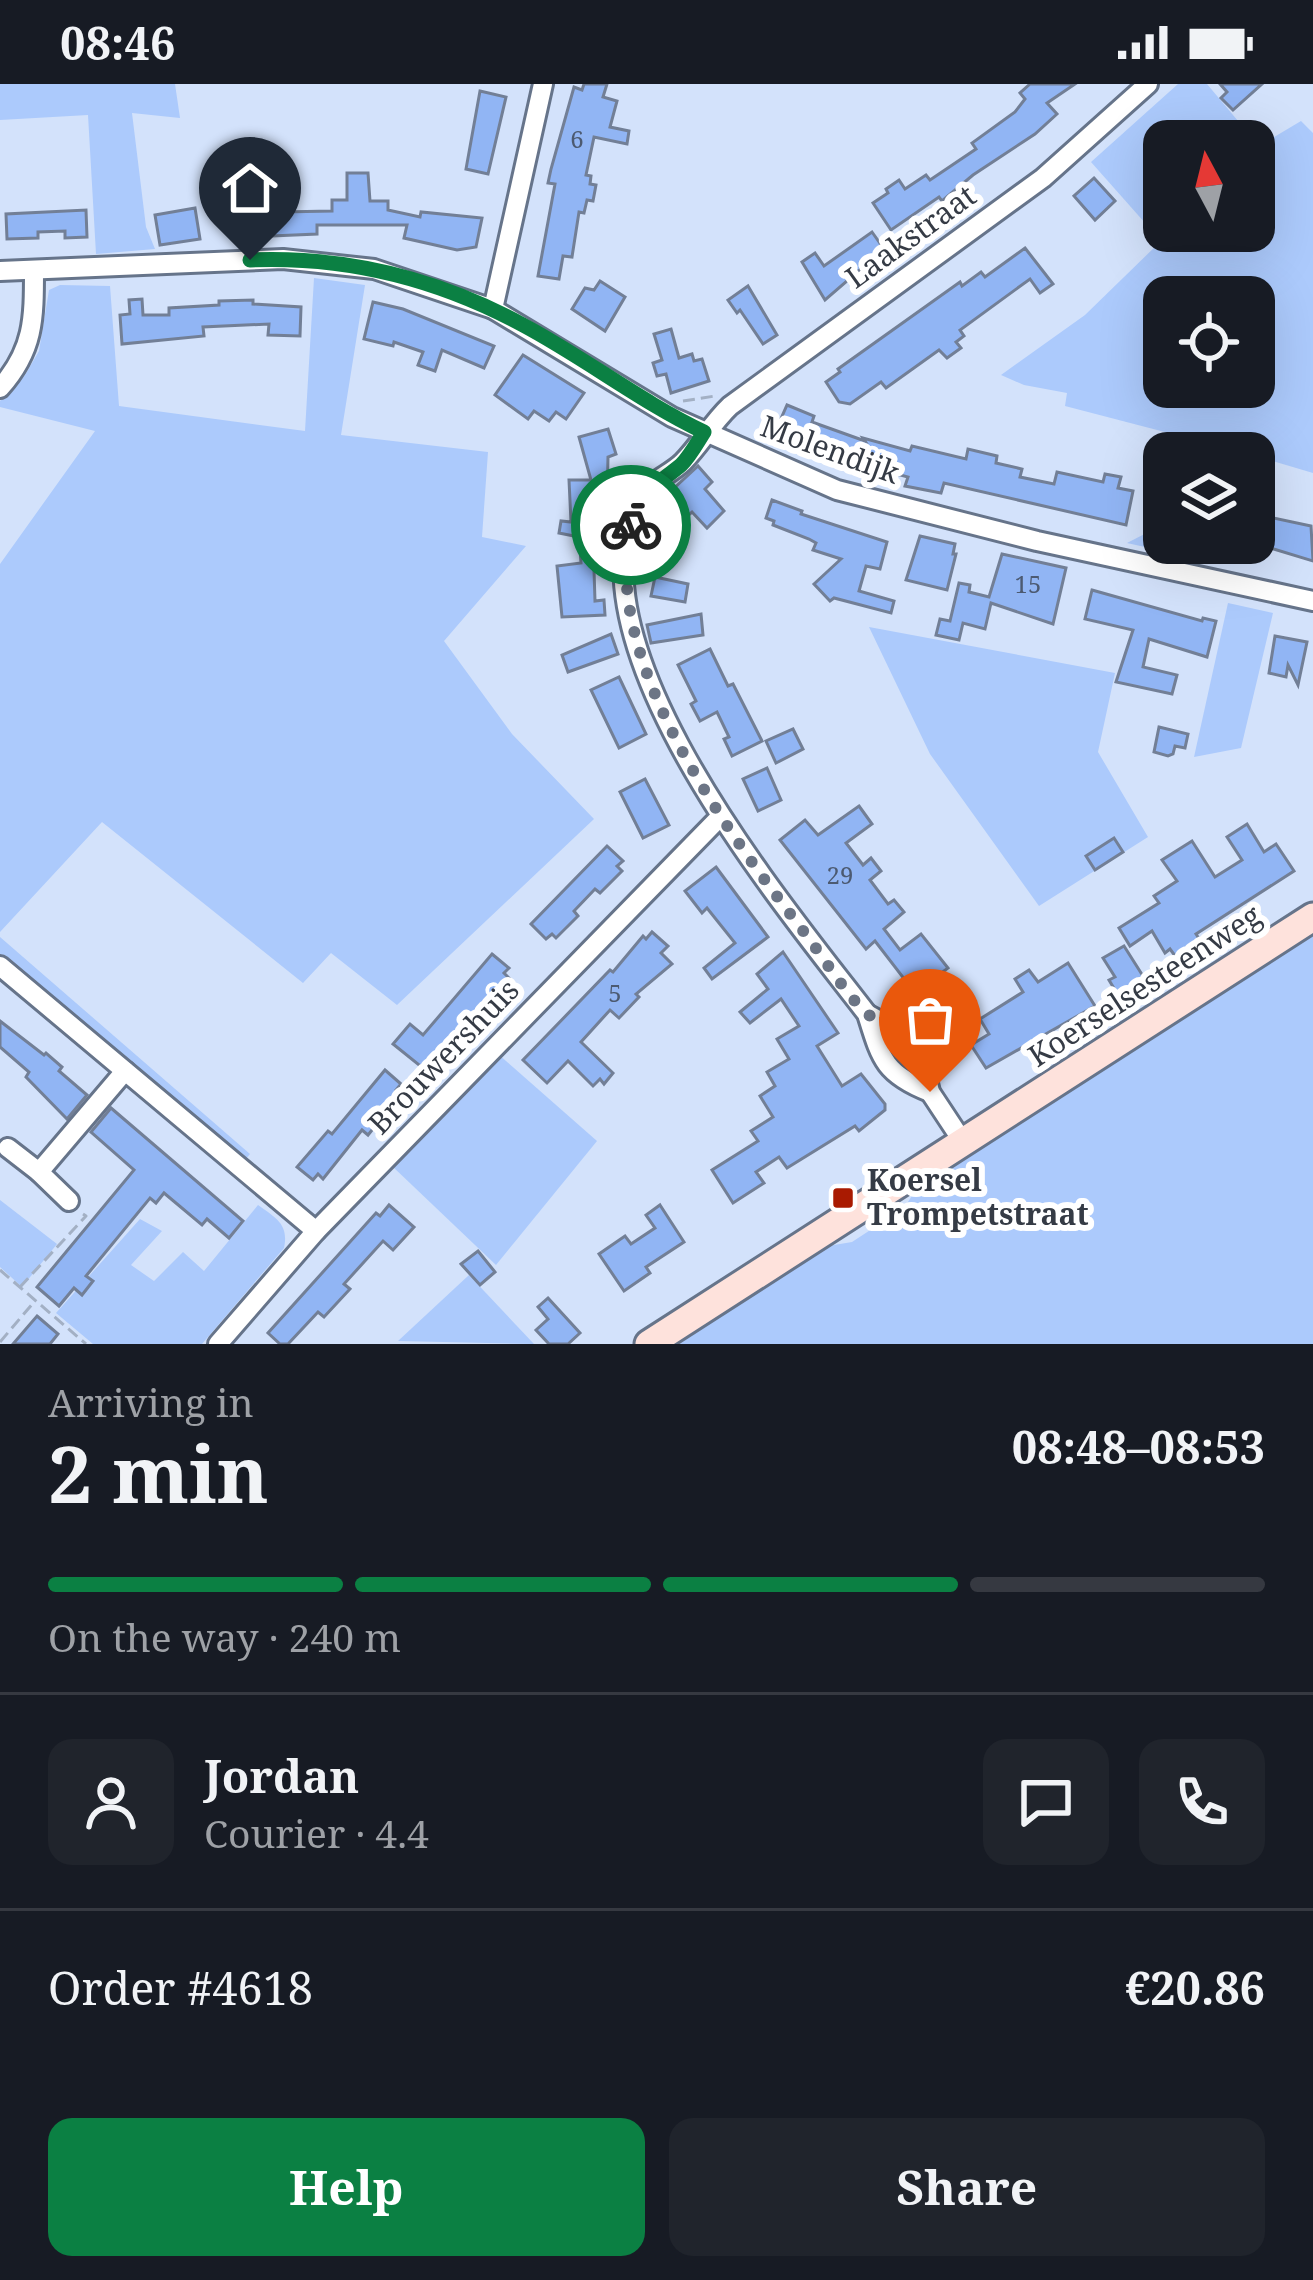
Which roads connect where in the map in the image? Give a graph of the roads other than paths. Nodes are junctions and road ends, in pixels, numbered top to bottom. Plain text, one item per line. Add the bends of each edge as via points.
1 (543, 84) edge
2 (1148, 84) edge
3 (34, 270) junction
4 (0, 271) edge
5 (493, 309) junction
6 (0, 388) edge
7 (711, 425) junction
8 (1313, 601) edge
9 (720, 818) junction
10 (1313, 917) edge
11 (0, 966) edge
12 (867, 1014) junction
13 (125, 1071) junction
14 (930, 1092) junction
15 (963, 1142) junction
16 (8, 1148) dead end
17 (39, 1172) junction
18 (69, 1201) road end
19 (316, 1231) junction
20 (218, 1344) edge
21 (649, 1344) edge

1 - 5 street
2 - 7 street, Laakstraat via 1043,178
3 - 4 street, Molendijk
3 - 5 street, Molendijk via 316,260 374,268
3 - 6 street via 32,334
5 - 7 street, Molendijk via 672,417
7 - 8 street, Molendijk via 812,480 866,499
7 - 9 street, Laakstraat via 679,467 641,497 625,592 644,669
9 - 12 street, Laakstraat
9 - 19 street, Brouwershuis
10 - 15 street, Koerselsesteenweg
11 - 13 street
12 - 14 street via 905,1035 923,1061
12 - 14 street via 879,1053 900,1080
13 - 17 street
13 - 19 street
14 - 15 street
15 - 21 street, Koerselsesteenweg
16 - 17 street
17 - 18 street
19 - 20 street, Brouwershuis

